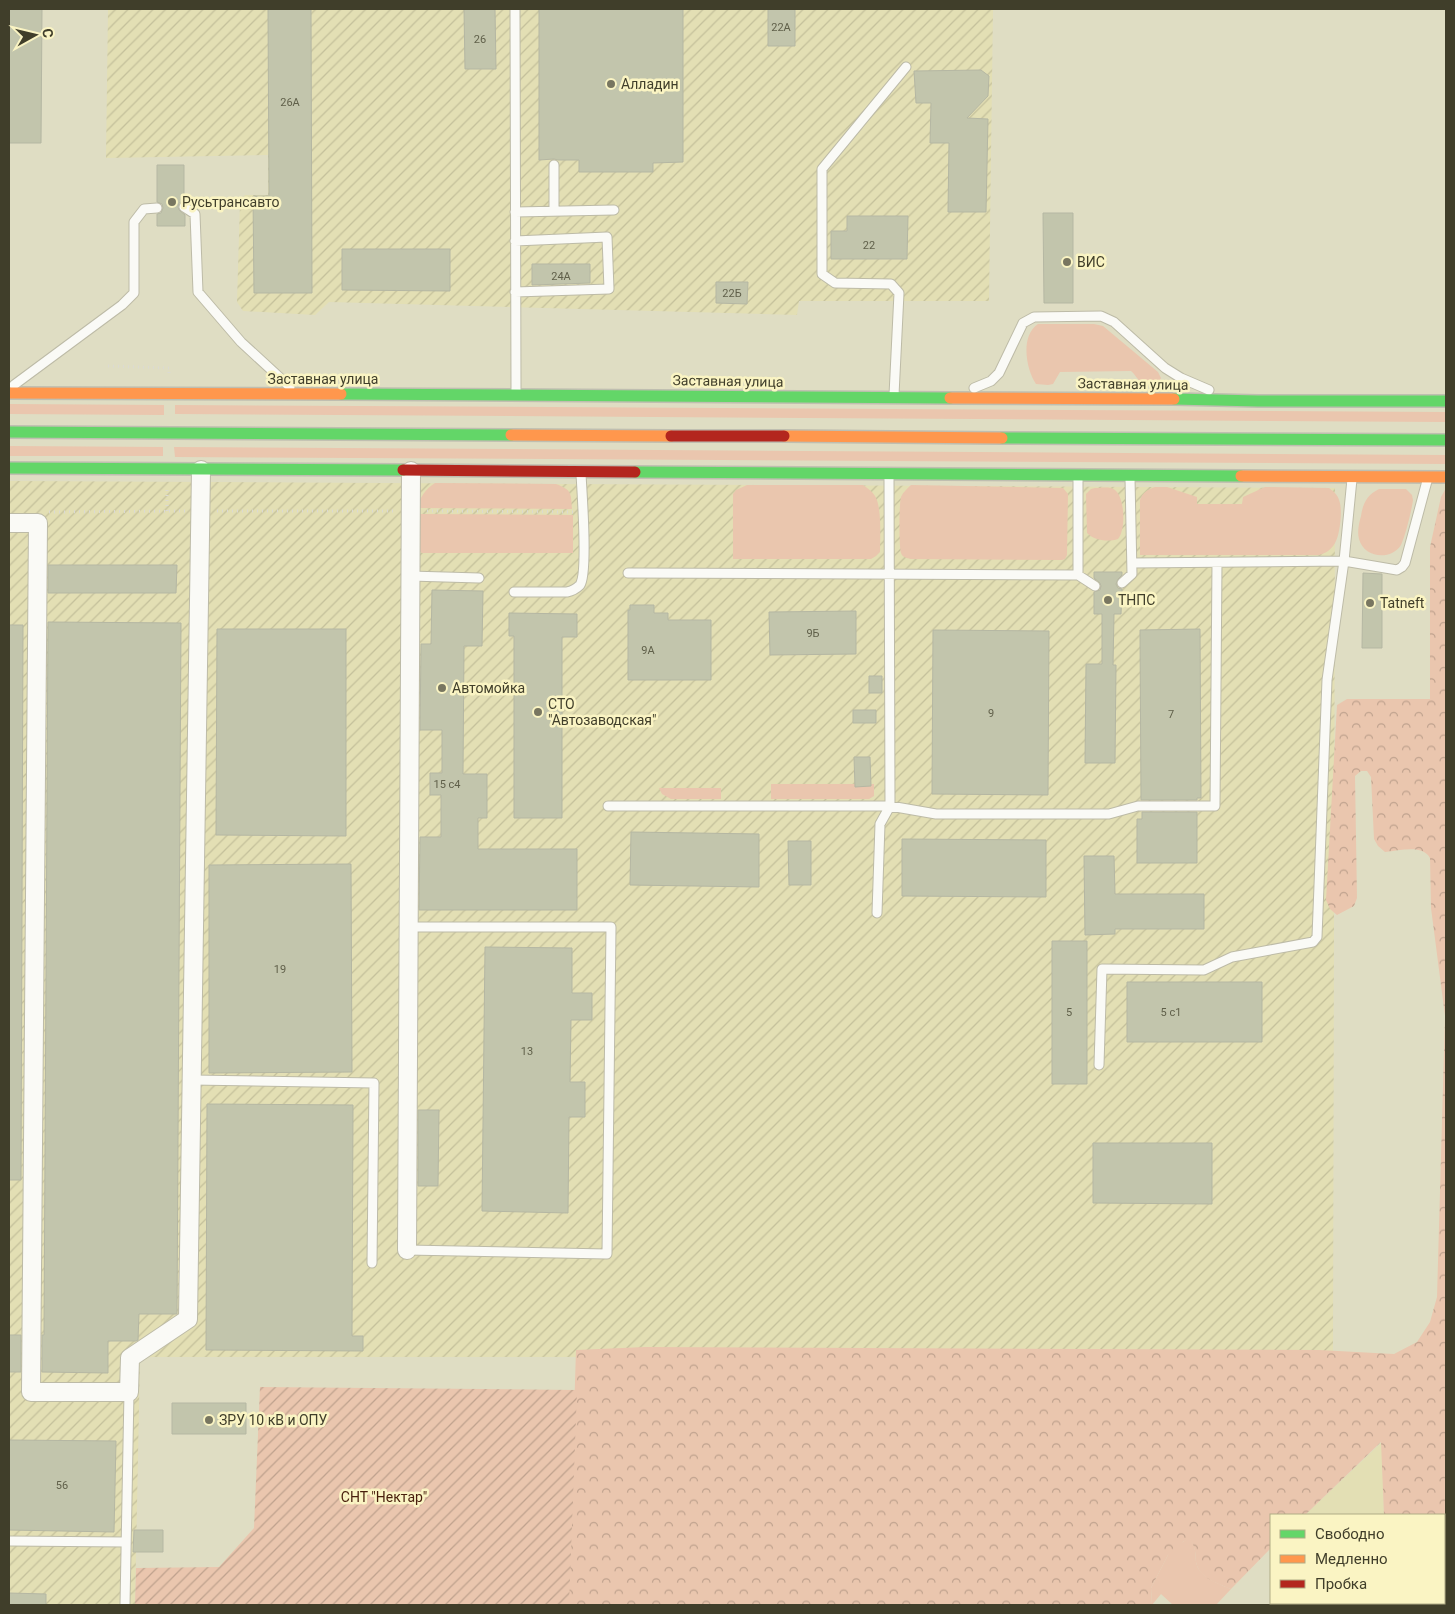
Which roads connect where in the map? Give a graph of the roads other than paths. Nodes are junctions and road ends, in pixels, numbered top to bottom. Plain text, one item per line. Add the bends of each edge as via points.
1 (515, 9) edge
2 (906, 67) dead end
3 (554, 165) dead end
4 (184, 207) dead end
5 (157, 208) dead end
6 (614, 210) dead end
7 (554, 211) junction
8 (515, 212) junction
9 (515, 241) junction
10 (515, 292) junction
11 (9, 391) edge
12 (298, 394) junction
13 (516, 394) junction
14 (894, 398) junction
15 (934, 398) junction
16 (1258, 401) junction
17 (1446, 401) edge
18 (9, 432) edge
19 (1446, 440) edge
20 (9, 468) edge
21 (201, 470) junction
22 (411, 471) junction
23 (581, 472) junction
24 (889, 473) junction
25 (1078, 475) junction
26 (1130, 475) junction
27 (1352, 476) junction
28 (1429, 477) junction
29 (1446, 477) edge
30 (9, 523) edge
31 (1344, 561) junction
32 (1217, 563) junction
33 (1132, 564) junction
34 (628, 573) dead end
35 (889, 574) junction
36 (1078, 574) junction
37 (410, 576) junction
38 (480, 578) dead end
39 (1122, 583) dead end
40 (1094, 586) dead end
41 (514, 592) dead end
42 (608, 806) dead end
43 (890, 806) junction
44 (877, 913) dead end
45 (408, 927) junction
46 (1099, 1065) dead end
47 (192, 1080) junction
48 (407, 1250) joint
49 (372, 1263) dead end
50 (129, 1392) junction
51 (9, 1541) edge
52 (126, 1542) junction
53 (125, 1605) edge

1 - 8 lane
2 - 14 lane via 822,169 822,274 835,283 891,284 898,294
3 - 7 lane
4 - 12 lane via 195,214 198,292 242,342
5 - 11 lane via 144,209 134,222 134,293
6 - 7 lane
7 - 8 lane
8 - 9 lane
9 - 10 lane
9 - 10 lane via 607,237 608,289
10 - 13 lane
11 - 12 main road, Заставная улица
12 - 13 main road, Заставная улица
13 - 14 main road, Заставная улица
14 - 15 main road, Заставная улица
15 - 16 main road, Заставная улица
15 - 16 lane via 991,381 999,373 1023,324 1034,317 1101,316 1114,322 1165,368 1181,378 1210,391
16 - 17 main road, Заставная улица
18 - 19 main road
20 - 21 main road
21 - 22 main road
21 - 47 street
22 - 23 main road
22 - 37 street
23 - 24 main road
23 - 41 lane via 584,565 581,584 566,592
24 - 25 main road
24 - 35 lane
25 - 26 main road
25 - 36 lane
26 - 27 main road
26 - 33 lane
27 - 28 main road
27 - 31 lane
28 - 29 main road
28 - 31 lane via 1402,567 1396,570
30 - 50 street via 38,523 31,1392
31 - 32 lane
31 - 46 lane via 1327,680 1317,936 1313,942 1232,957 1204,970 1102,969
32 - 33 lane
32 - 43 lane via 1215,806 1138,806 1109,814 936,814
33 - 39 lane via 1132,574
34 - 35 lane
35 - 36 lane
35 - 43 lane
36 - 40 lane
37 - 38 lane
37 - 45 street
42 - 43 lane
43 - 44 lane via 880,824
45 - 48 street
45 - 48 lane via 611,928 607,1254
47 - 49 lane via 374,1083
47 - 50 street via 188,1319 130,1358
50 - 52 lane
51 - 52 lane
52 - 53 lane

